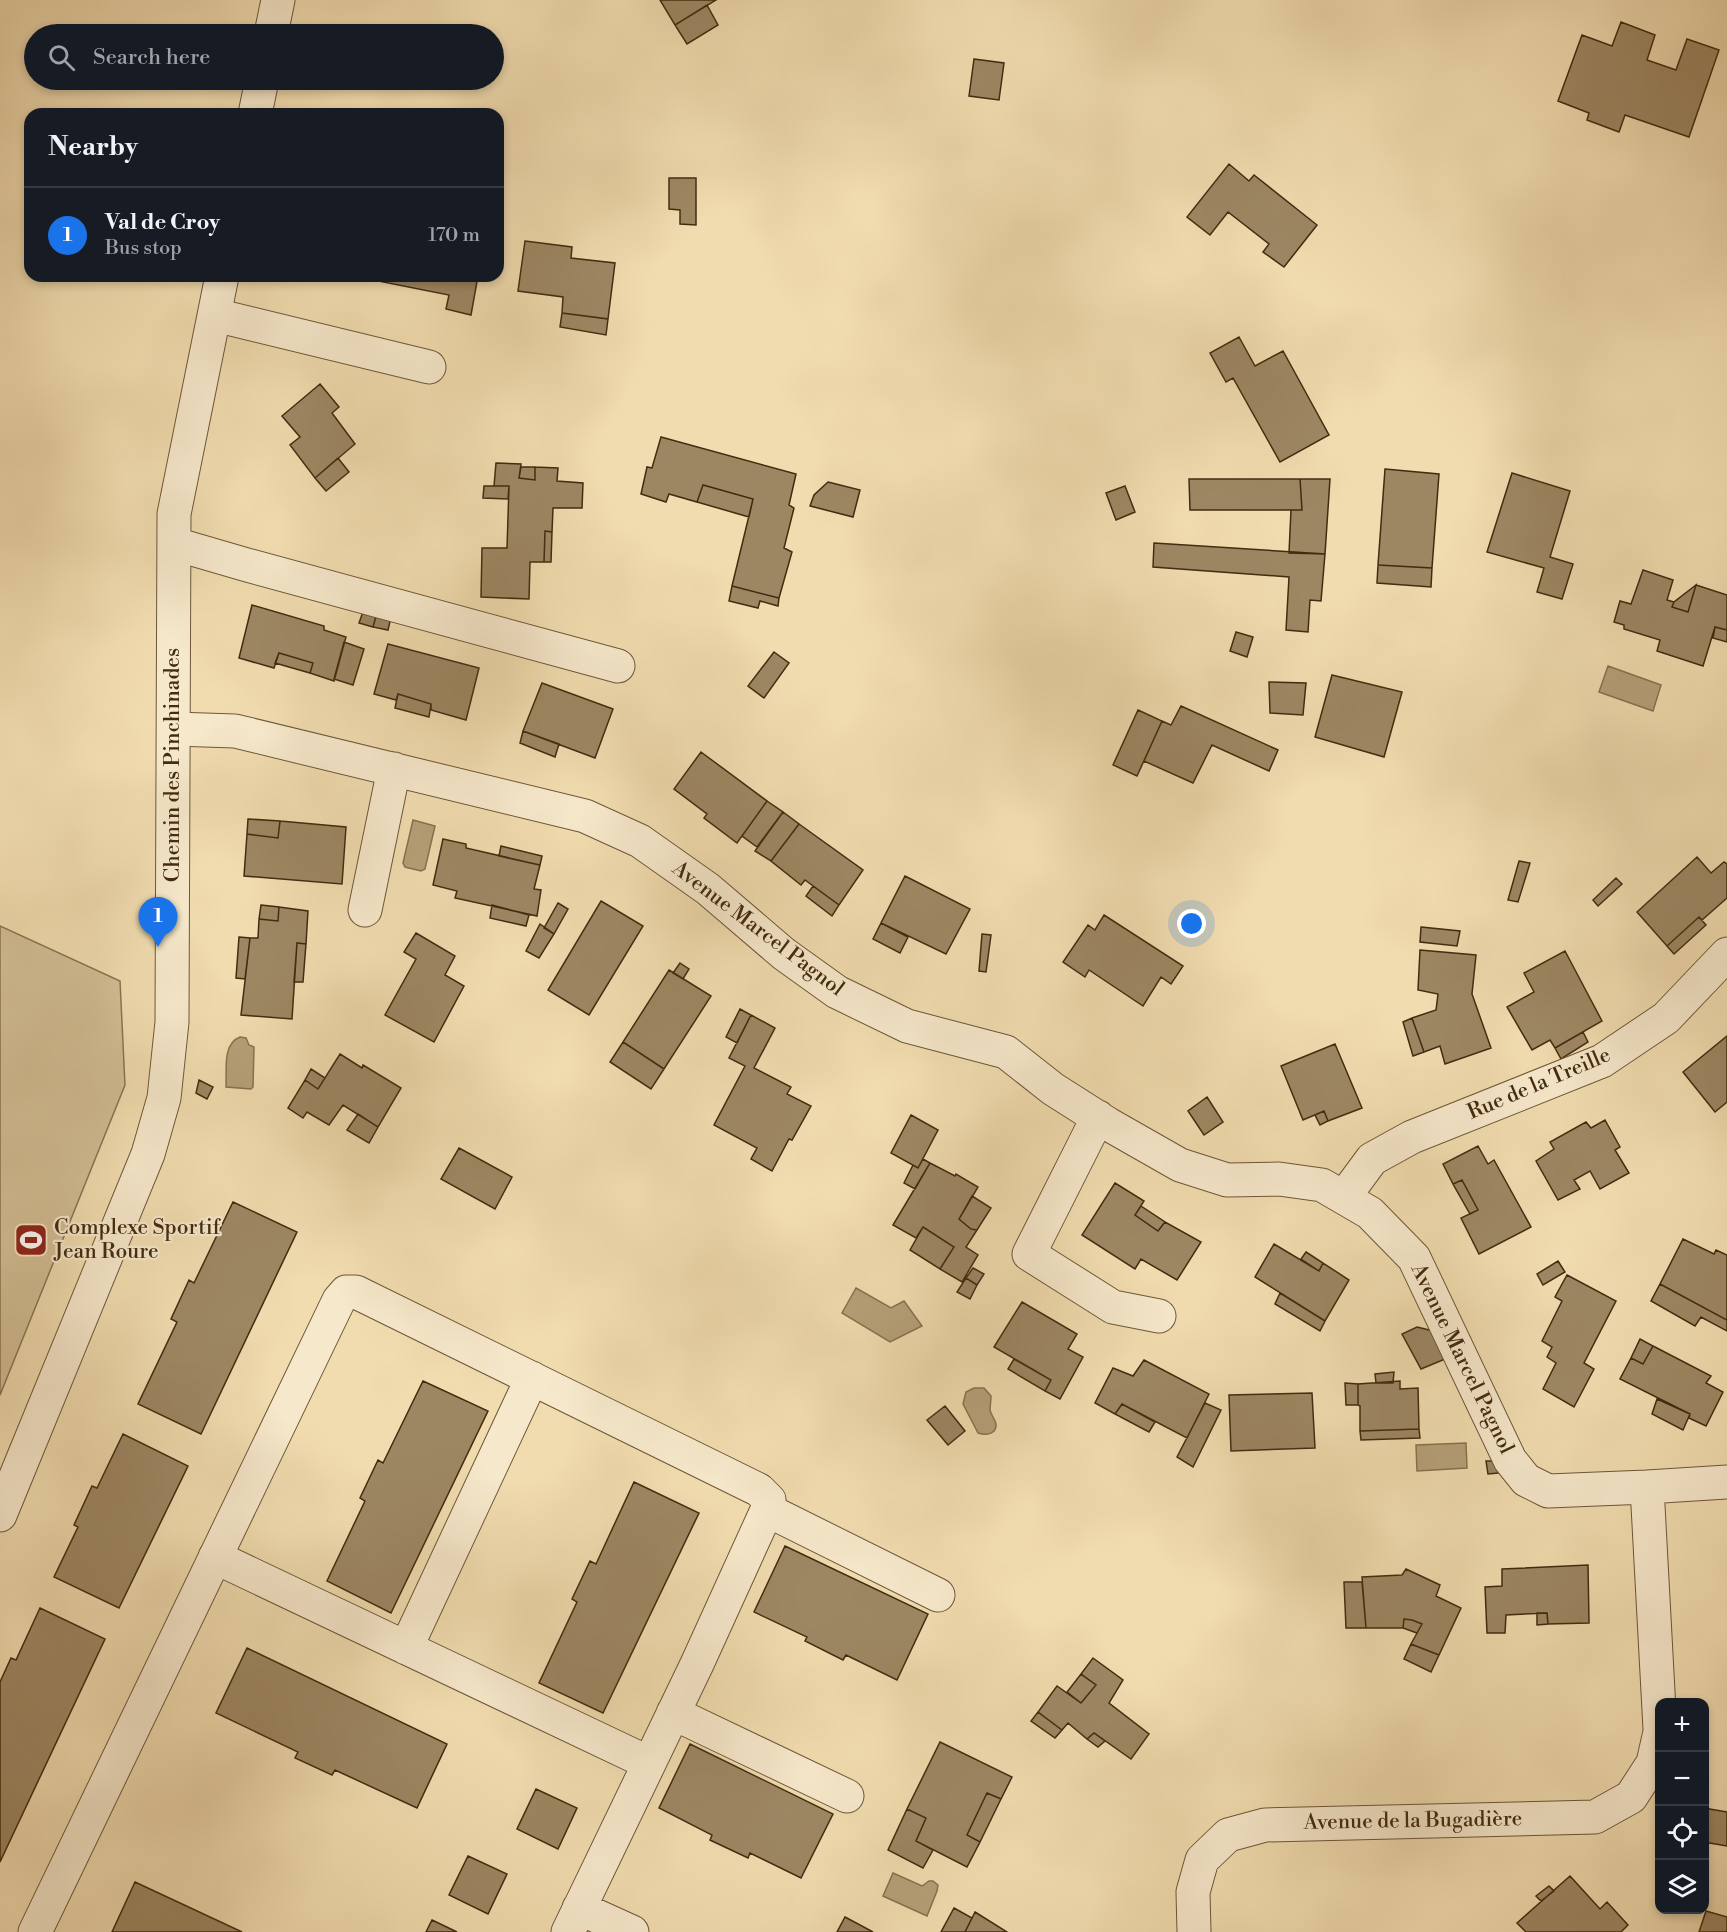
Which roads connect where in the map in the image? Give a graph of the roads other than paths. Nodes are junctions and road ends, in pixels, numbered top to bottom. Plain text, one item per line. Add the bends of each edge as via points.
1 (278, 0) edge
2 (273, 24) edge
3 (260, 90) edge
4 (256, 108) edge
5 (221, 282) edge
6 (214, 315) junction
7 (429, 367) dead end
8 (174, 544) junction
9 (618, 666) dead end
10 (174, 729) junction
11 (394, 769) junction
12 (365, 910) dead end
13 (1727, 954) edge
14 (1098, 1117) junction
15 (1344, 1197) junction
16 (1160, 1316) dead end
17 (532, 1378) junction
18 (1727, 1482) edge
19 (1647, 1487) junction
20 (767, 1510) junction
21 (0, 1515) edge
22 (215, 1557) junction
23 (938, 1595) dead end
24 (406, 1648) junction
25 (1657, 1698) edge
26 (673, 1713) junction
27 (1655, 1751) edge
28 (649, 1763) junction
29 (847, 1796) dead end
30 (574, 1920) edge
31 (34, 1932) edge
32 (632, 1932) edge
33 (1194, 1932) edge

1 - 2 street
3 - 4 street
5 - 6 street, Chemin des Pinchinades
6 - 7 street
6 - 8 street, Chemin des Pinchinades via 174,514
8 - 9 street
8 - 10 street, Chemin des Pinchinades
10 - 11 street, Avenue Marcel Pagnol via 235,731
10 - 21 street, Chemin des Pinchinades via 172,1022 164,1098 148,1154
11 - 12 street
11 - 14 street, Avenue Marcel Pagnol via 585,816 640,840 837,992 906,1026 1006,1053
13 - 15 street, Rue de la Treille via 1666,1018 1602,1061 1412,1137 1372,1159
14 - 15 street, Avenue Marcel Pagnol via 1180,1165 1227,1179 1279,1179 1322,1185
14 - 16 street via 1029,1254 1113,1307
15 - 19 street, Avenue Marcel Pagnol via 1370,1213 1414,1258 1510,1460 1526,1480 1548,1491
17 - 20 street via 759,1490 769,1500
17 - 22 street via 356,1292 346,1292
17 - 24 street
18 - 19 street, Avenue Marcel Pagnol
19 - 25 street, Avenue de la Bugadière
20 - 23 street
20 - 26 street
22 - 24 street
22 - 31 street
24 - 28 street
26 - 28 street
26 - 29 street
27 - 33 street, Avenue de la Bugadière via 1653,1762 1631,1797 1595,1816 1265,1825 1228,1835 1202,1860 1193,1892
28 - 30 street
30 - 32 street

